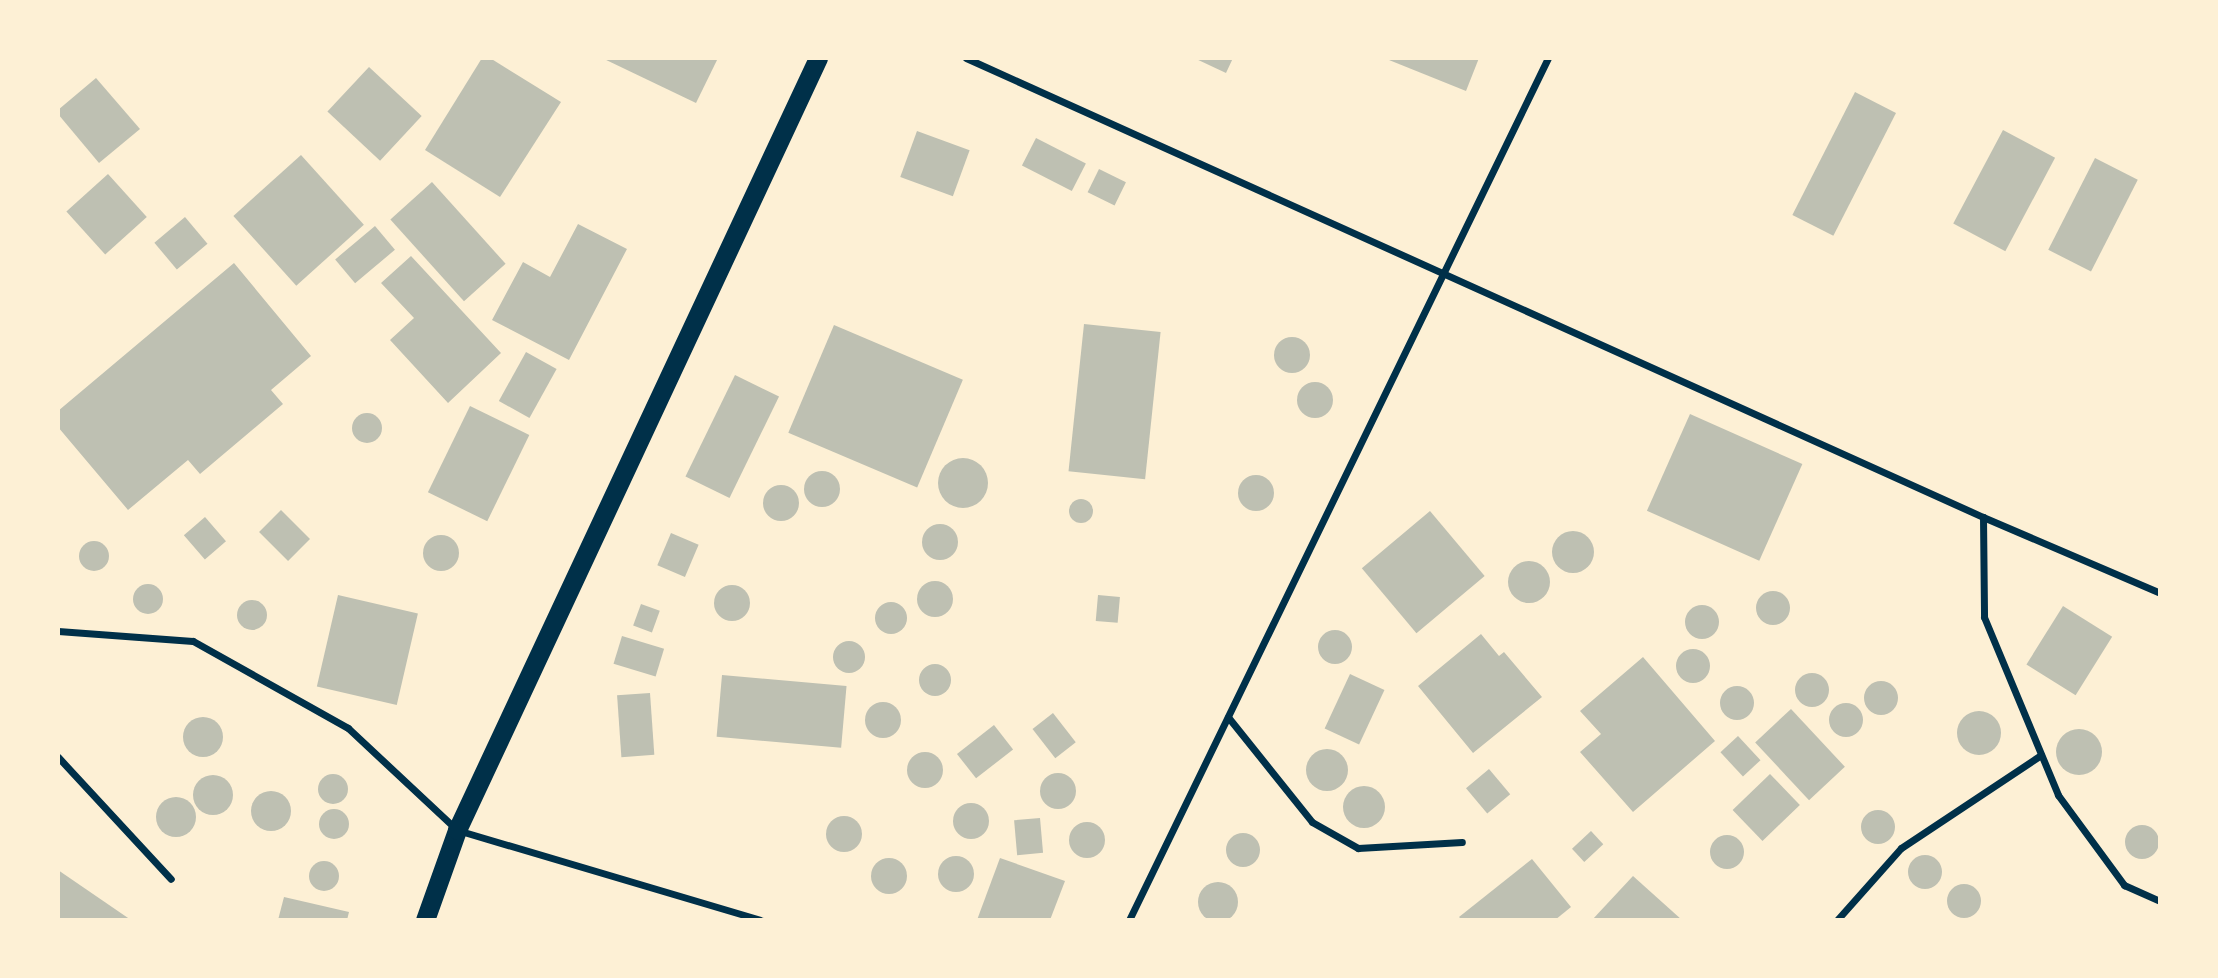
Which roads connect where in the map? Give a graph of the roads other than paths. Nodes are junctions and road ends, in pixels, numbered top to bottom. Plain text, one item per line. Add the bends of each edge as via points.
1 (818, 58) edge
2 (966, 58) edge
3 (1548, 58) edge
4 (1445, 272) junction
5 (1983, 517) junction
6 (2160, 593) edge
7 (58, 631) edge
8 (1228, 717) junction
9 (2041, 755) junction
10 (58, 757) edge
11 (457, 830) junction
12 (1462, 842) dead end
13 (171, 879) dead end
14 (2160, 901) edge
15 (425, 920) edge
16 (760, 920) edge
17 (1129, 920) edge
18 (1837, 920) edge

1 - 11 highway
2 - 4 street
3 - 4 street
4 - 5 street
4 - 8 street
5 - 6 street
5 - 9 street via 1984,617
7 - 11 street via 193,641 348,727
8 - 12 street via 1312,822 1358,848
8 - 17 street
9 - 14 street via 2058,795 2124,885
9 - 18 street via 1901,848
10 - 13 street
11 - 15 highway
11 - 16 street

